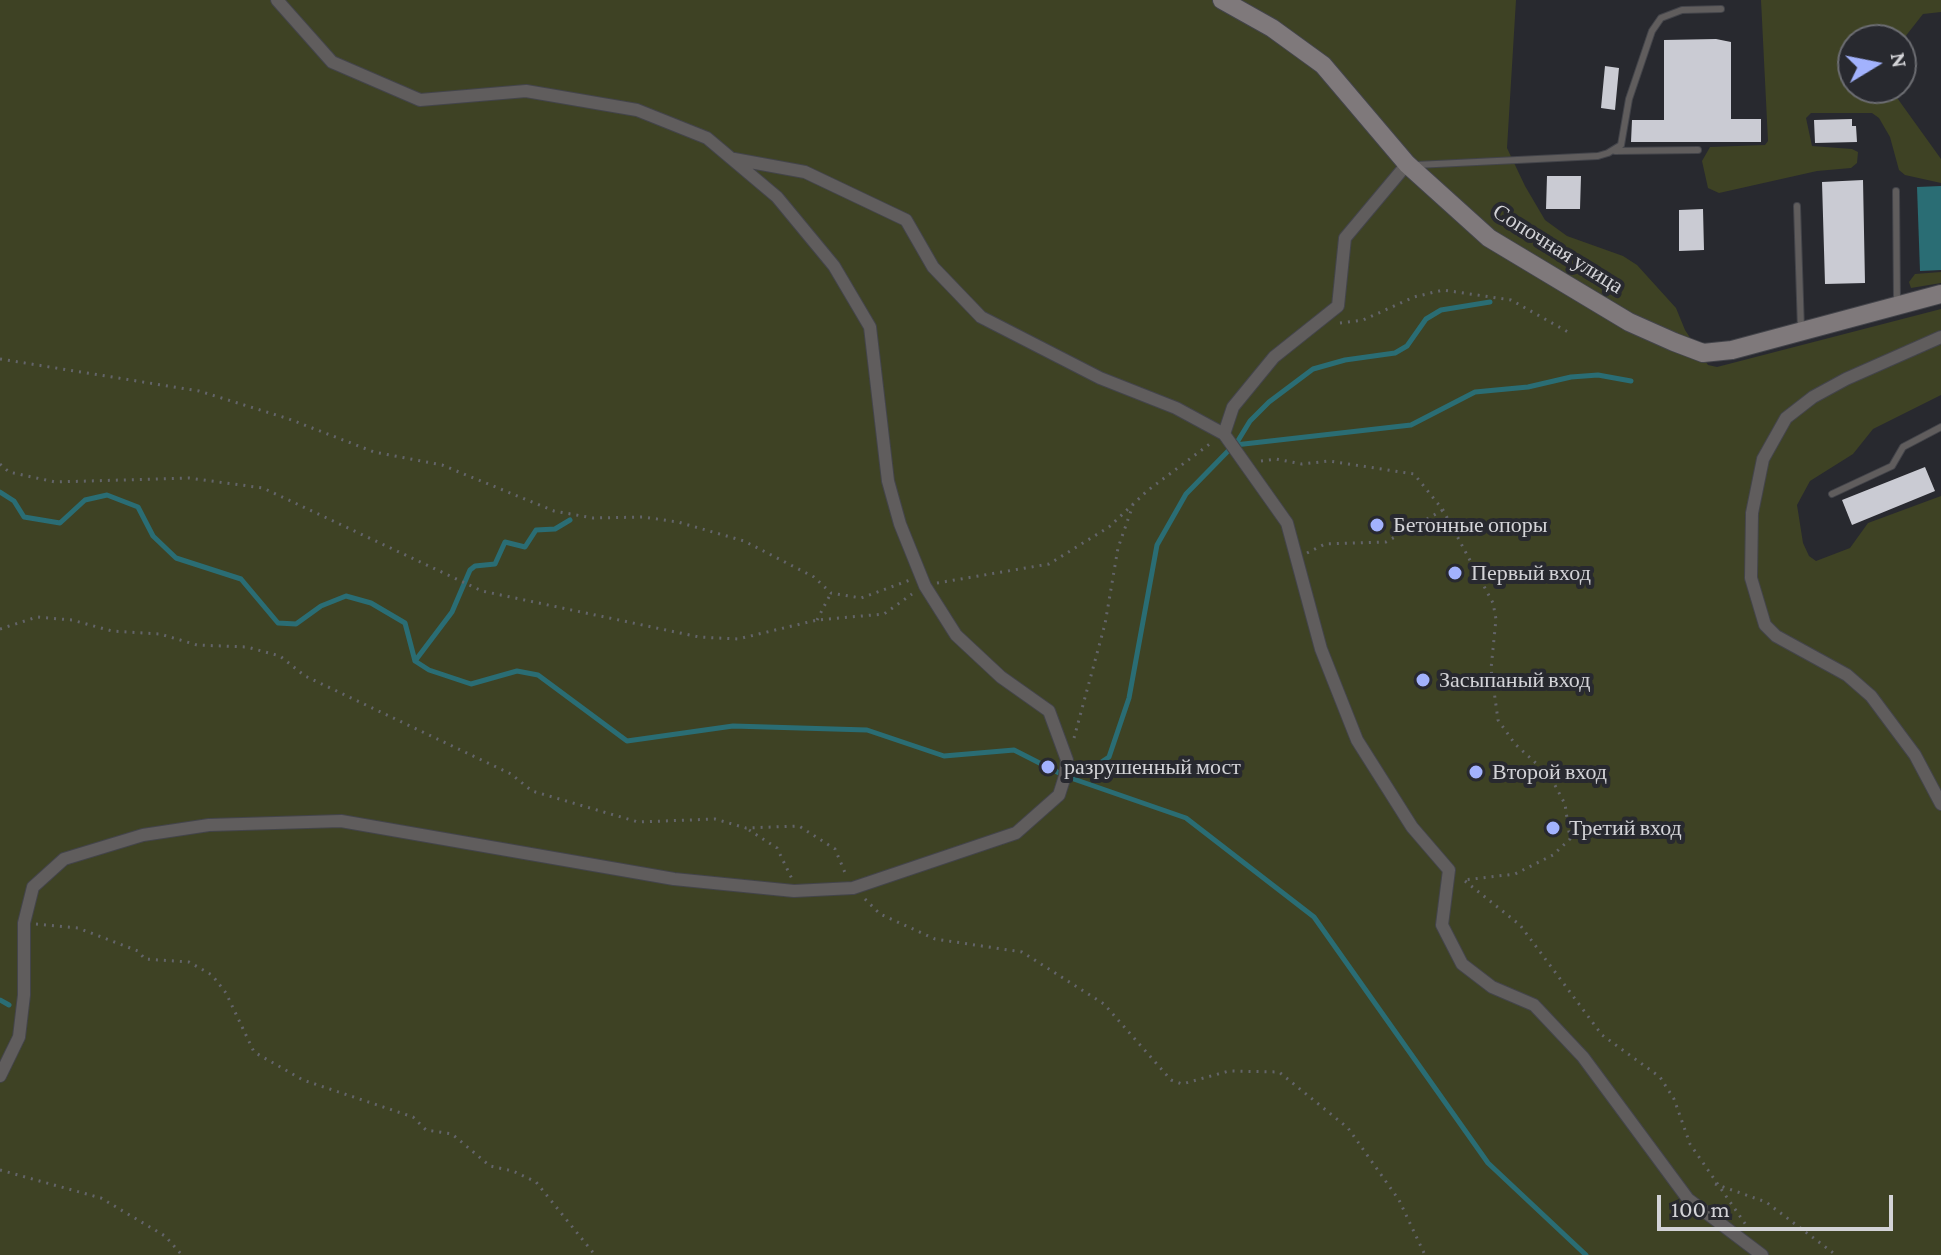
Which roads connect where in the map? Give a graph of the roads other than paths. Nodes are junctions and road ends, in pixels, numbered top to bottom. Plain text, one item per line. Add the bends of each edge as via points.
1 (277, 0) edge
2 (1222, 0) edge
3 (1721, 9) dead end
4 (1698, 150) dead end
5 (1611, 151) junction
6 (731, 158) junction
7 (1408, 164) junction
8 (1896, 191) dead end
9 (1797, 206) dead end
10 (1941, 294) edge
11 (1897, 307) junction
12 (1801, 331) junction
13 (1941, 337) edge
14 (1941, 427) edge
15 (1224, 434) junction
16 (1832, 494) dead end
17 (1941, 804) edge
18 (0, 1076) edge
19 (1762, 1255) edge

1 - 6 street via 332,62 420,100 526,91 637,110 707,138
2 - 7 main road, Сопочная улица via 1323,65
3 - 5 lane via 1682,10 1661,18 1629,99 1621,145
4 - 5 lane
5 - 7 lane via 1598,156
6 - 15 street via 805,172 906,220 933,267 981,317
6 - 18 street via 777,197 834,266 870,327 888,481 923,580 956,635 1001,677 1049,711 1067,760 1059,795 1016,833 853,888 794,891 674,879 341,821 209,825 143,835 64,859 33,887 24,923 19,1037
7 - 12 main road, Сопочная улица via 1489,238 1629,322 1674,342 1703,353
7 - 15 street via 1345,238 1338,306 1274,357 1233,407
8 - 11 lane
9 - 12 lane
10 - 11 main road, Сопочная улица
11 - 12 main road, Сопочная улица
13 - 17 street via 1846,379 1786,418 1763,459 1752,513 1751,578 1765,625 1847,675 1871,696 1915,755
14 - 16 lane via 1903,447 1892,466
15 - 19 street via 1287,523 1321,649 1357,740 1412,827 1449,870 1442,925 1462,964 1492,987 1534,1005 1583,1057 1688,1199

